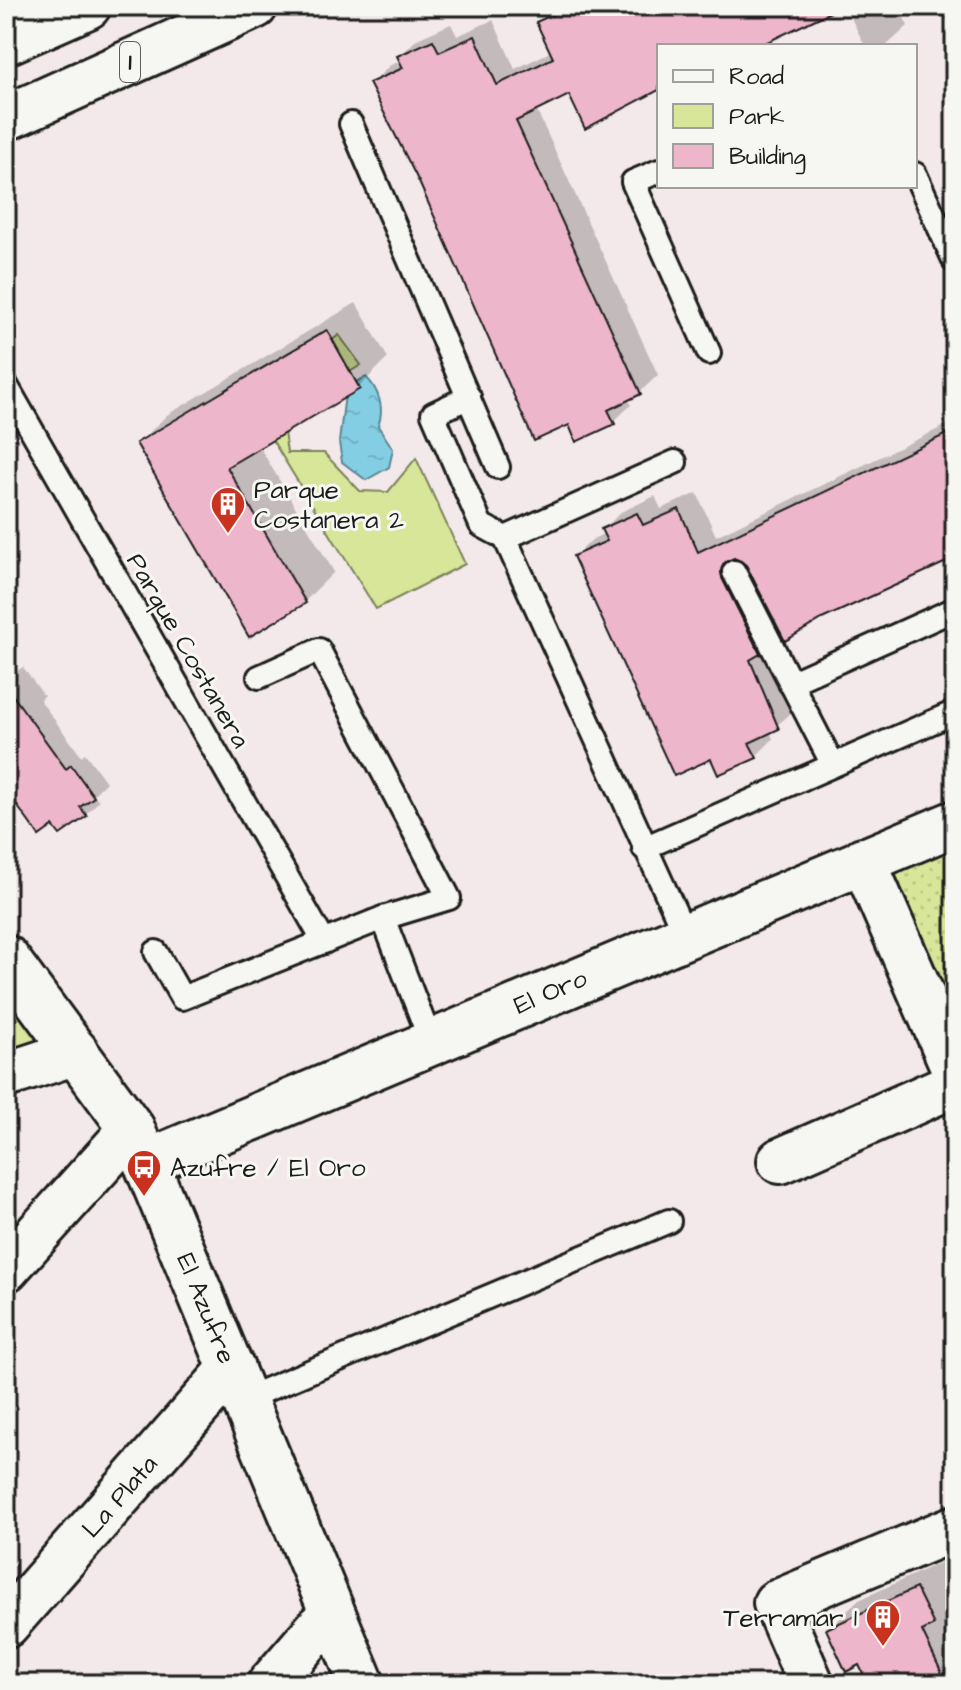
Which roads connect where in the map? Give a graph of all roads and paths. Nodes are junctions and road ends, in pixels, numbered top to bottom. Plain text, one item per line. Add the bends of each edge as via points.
1 (88, 6) edge
2 (255, 6) edge
3 (6, 42) edge
4 (6, 118) edge
5 (351, 124) dead end
6 (657, 172) edge
7 (917, 178) edge
8 (955, 262) edge
9 (709, 353) dead end
10 (6, 385) edge
11 (469, 397) junction
12 (675, 462) dead end
13 (498, 467) dead end
14 (505, 538) junction
15 (734, 572) dead end
16 (955, 609) edge
17 (259, 677) dead end
18 (790, 683) junction
19 (955, 712) edge
20 (833, 765) junction
21 (955, 823) edge
22 (644, 848) junction
23 (863, 860) junction
24 (383, 918) junction
25 (685, 934) junction
26 (324, 942) junction
27 (156, 952) dead end
28 (6, 958) edge
29 (431, 1042) junction
30 (76, 1052) junction
31 (955, 1071) edge
32 (6, 1075) edge
33 (955, 1084) edge
34 (140, 1145) junction
35 (780, 1161) dead end
36 (669, 1221) dead end
37 (6, 1269) edge
38 (238, 1384) junction
39 (955, 1528) edge
40 (332, 1612) junction
41 (6, 1625) edge
42 (270, 1684) edge
43 (362, 1684) edge
44 (811, 1684) edge

1 - 3 main road
2 - 4 main road, 1
5 - 11 lane
6 - 9 lane via 633,182
7 - 8 lane
10 - 26 lane, Parque Costanera
11 - 13 lane
11 - 14 lane via 433,414 481,525
12 - 14 lane
14 - 22 lane
15 - 18 lane
16 - 18 lane
17 - 24 lane, Parque Costanera via 319,650 449,898
18 - 20 lane
19 - 20 lane
20 - 22 lane
21 - 23 main road, El Oro
22 - 25 lane
23 - 25 main road, El Oro
23 - 31 main road
24 - 26 lane, Parque Costanera
24 - 29 lane
25 - 29 main road, El Oro
26 - 27 lane, Parque Costanera via 182,998
28 - 30 main road, El Azufre
29 - 34 main road, El Oro
30 - 32 main road
30 - 34 main road, El Azufre
33 - 35 main road
34 - 37 main road, El Oro
34 - 38 main road, El Azufre
36 - 38 lane
38 - 40 main road, El Azufre
38 - 41 main road, La Plata
39 - 44 main road via 776,1603
40 - 42 main road
40 - 43 main road, El Azufre

